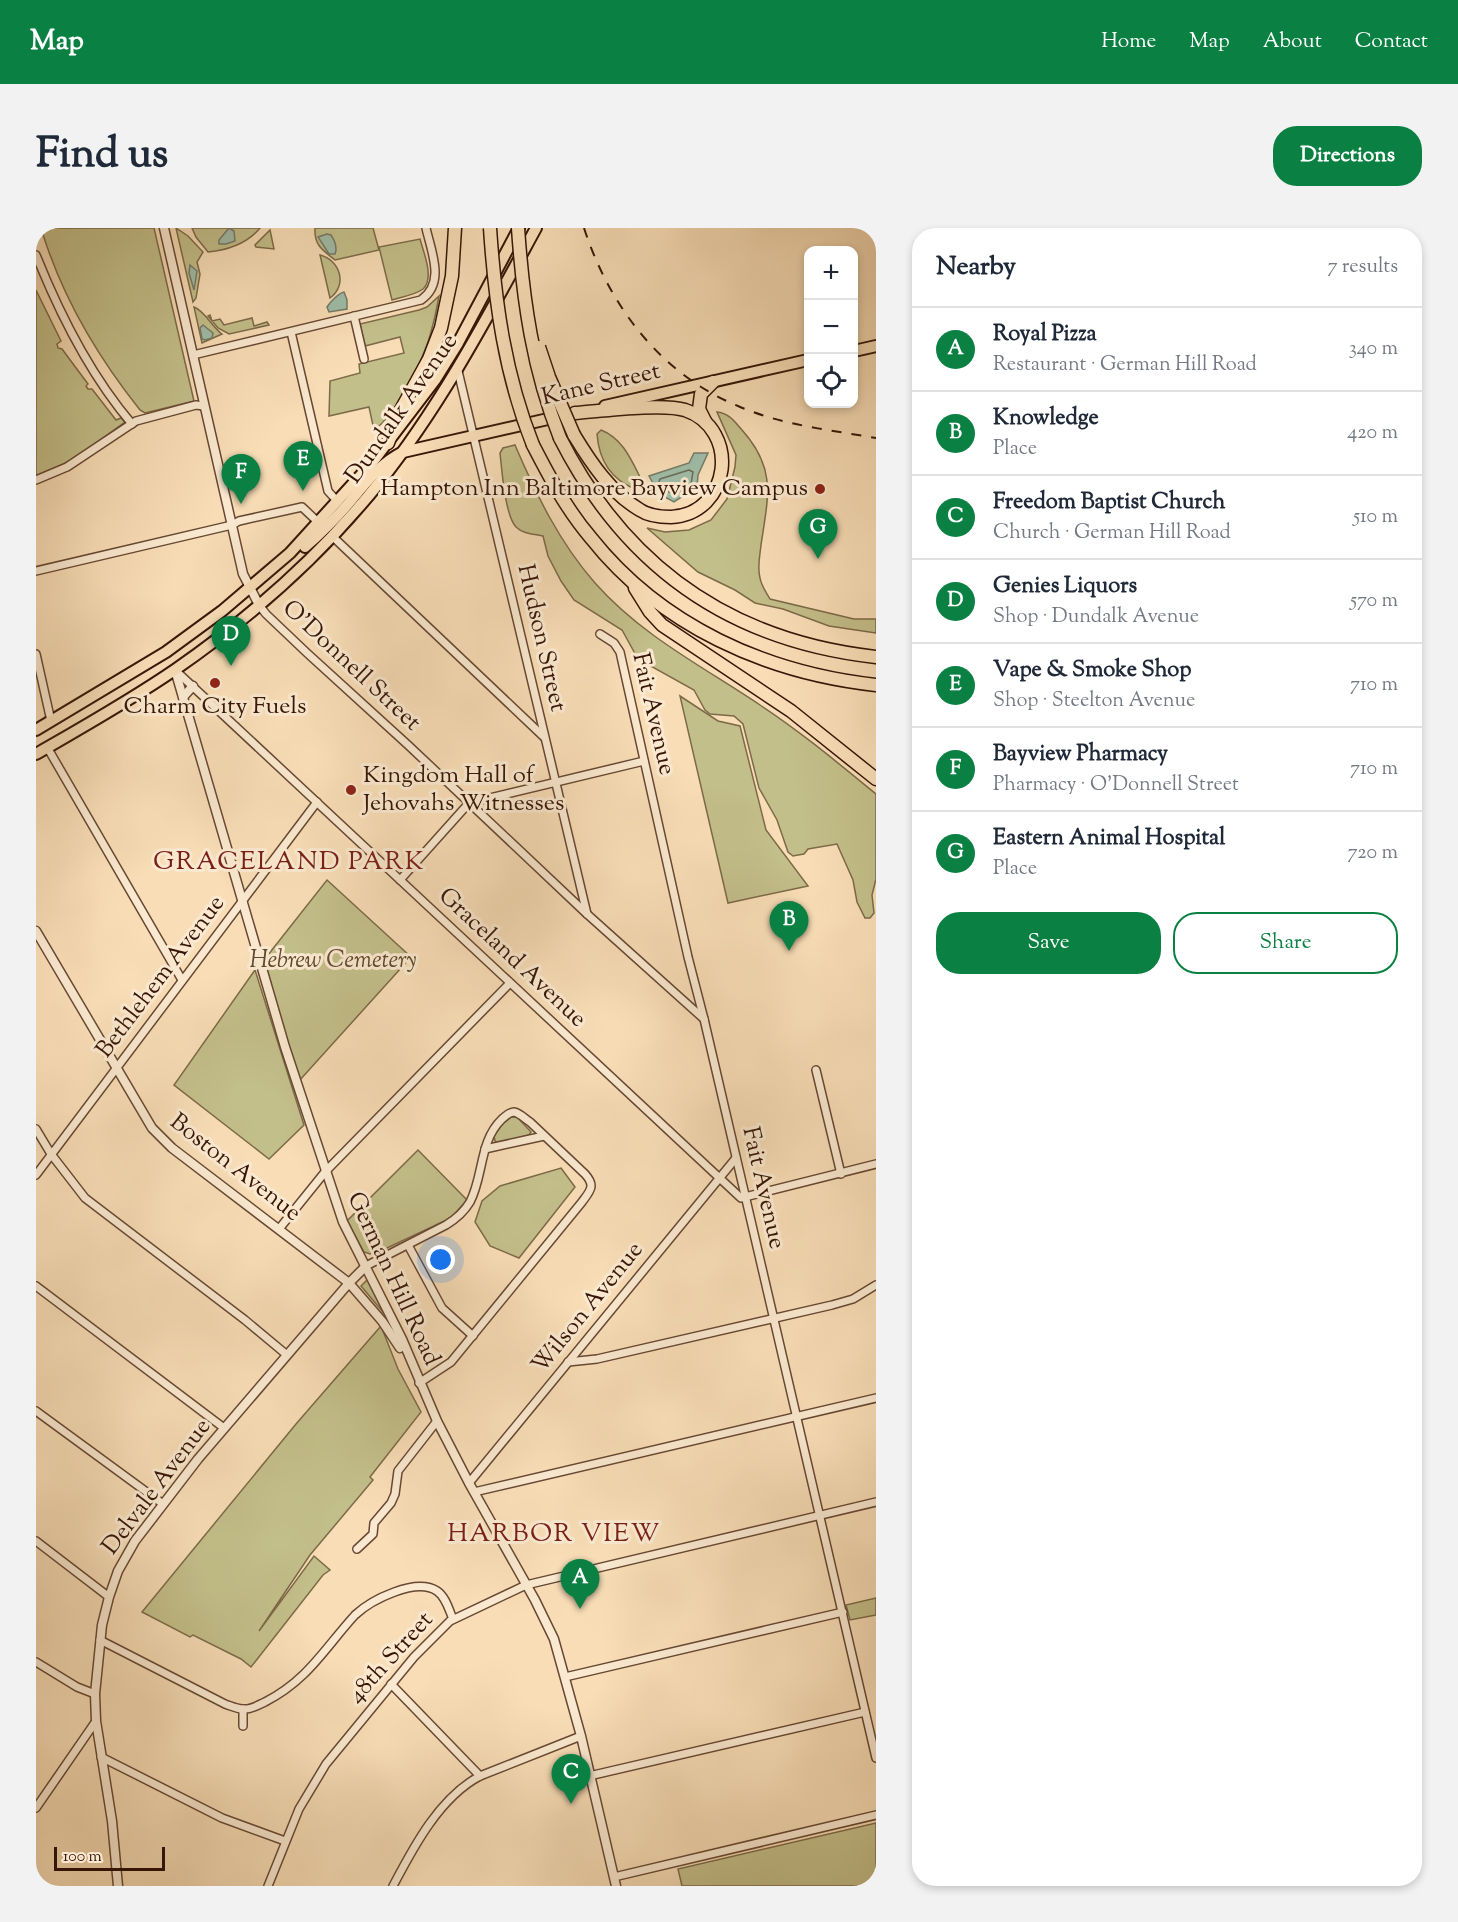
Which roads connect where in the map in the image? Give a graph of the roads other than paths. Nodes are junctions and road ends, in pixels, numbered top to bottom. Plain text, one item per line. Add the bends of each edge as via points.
1 (164, 228) edge
2 (426, 228) edge
3 (455, 228) edge
4 (490, 228) edge
5 (519, 228) edge
6 (536, 228) edge
7 (36, 255) edge
8 (522, 276) junction
9 (354, 316) junction
10 (291, 332) junction
11 (876, 346) edge
12 (858, 350) edge
13 (193, 355) junction
14 (364, 359) dead end
15 (804, 361) edge
16 (458, 371) junction
17 (713, 382) junction
18 (204, 405) junction
19 (575, 413) junction
20 (706, 423) junction
21 (132, 424) junction
22 (473, 436) junction
23 (388, 443) junction
24 (403, 452) junction
25 (36, 480) edge
26 (338, 502) junction
27 (319, 523) junction
28 (232, 525) junction
29 (332, 536) junction
30 (290, 553) junction
31 (36, 571) edge
32 (628, 576) junction
33 (250, 587) junction
34 (259, 605) junction
35 (600, 634) dead end
36 (826, 649) junction
37 (876, 652) edge
38 (36, 654) edge
39 (876, 657) edge
40 (175, 670) junction
41 (876, 685) edge
42 (193, 686) junction
43 (183, 697) junction
44 (51, 721) junction
45 (36, 730) edge
46 (545, 738) junction
47 (47, 747) junction
48 (36, 754) edge
49 (644, 761) junction
50 (876, 779) edge
51 (556, 782) junction
52 (317, 802) junction
53 (469, 803) junction
54 (400, 880) junction
55 (242, 902) junction
56 (587, 914) junction
57 (36, 931) edge
58 (182, 980) junction
59 (510, 983) junction
60 (704, 1019) junction
61 (117, 1069) junction
62 (816, 1070) dead end
63 (36, 1129) edge
64 (544, 1136) junction
65 (485, 1149) junction
66 (51, 1154) junction
67 (736, 1158) junction
68 (876, 1164) edge
69 (325, 1172) junction
70 (841, 1174) junction
71 (36, 1175) edge
72 (720, 1178) junction
73 (745, 1196) junction
74 (279, 1229) junction
75 (408, 1245) junction
76 (366, 1266) junction
77 (349, 1283) junction
78 (876, 1285) edge
79 (36, 1286) edge
80 (773, 1318) junction
81 (473, 1336) junction
82 (287, 1355) junction
83 (568, 1362) junction
84 (419, 1383) junction
85 (876, 1398) edge
86 (36, 1412) edge
87 (797, 1416) junction
88 (437, 1421) junction
89 (224, 1428) junction
90 (469, 1483) junction
91 (474, 1492) junction
92 (876, 1502) edge
93 (163, 1504) junction
94 (820, 1515) junction
95 (36, 1541) edge
96 (357, 1549) dead end
97 (526, 1585) junction
98 (109, 1597) junction
99 (843, 1612) junction
100 (453, 1619) junction
101 (100, 1640) junction
102 (36, 1662) edge
103 (565, 1677) junction
104 (391, 1684) junction
105 (96, 1694) junction
106 (243, 1709) junction
107 (866, 1712) junction
108 (96, 1720) junction
109 (243, 1726) dead end
110 (581, 1736) junction
111 (101, 1757) junction
112 (876, 1758) edge
113 (480, 1776) junction
114 (589, 1776) junction
115 (36, 1808) edge
116 (876, 1815) edge
117 (285, 1842) junction
118 (615, 1882) edge
119 (118, 1886) edge
120 (268, 1886) edge
121 (393, 1886) edge

1 - 13 street, O'Donnell Street
2 - 9 street via 435,268 431,292 421,300
3 - 23 highway via 452,276 441,328
4 - 32 highway, bridge via 505,354 533,445 567,507
5 - 8 highway, bridge
5 - 23 main road, Dundalk Avenue via 441,371
6 - 16 main road, Dundalk Avenue
7 - 21 street via 52,296 80,347 109,396
8 - 20 highway, bridge via 543,358 574,435 598,472 629,502 652,515 677,516 709,499 723,463 713,431
8 - 36 highway, bridge via 530,338 548,408 574,465 613,522 686,590 742,621 795,642
9 - 10 street
9 - 14 street
10 - 13 street
10 - 26 street via 328,491
11 - 12 main road
13 - 18 street, O'Donnell Street
15 - 17 main road, Kane Street
16 - 22 street, Hudson Street
16 - 24 main road, Dundalk Avenue
17 - 19 main road, Kane Street
17 - 20 highway via 704,388 699,400
18 - 21 street
18 - 28 street, O'Donnell Street
19 - 20 highway via 675,408
19 - 22 main road, Kane Street
21 - 25 street via 67,467
22 - 24 main road, Kane Street
22 - 46 street, Hudson Street
23 - 26 main road, Dundalk Avenue
24 - 29 main road, Dundalk Avenue
24 - 30 main road via 376,471 305,547
26 - 27 main road, Dundalk Avenue
27 - 28 street via 302,507
27 - 30 main road, Dundalk Avenue
28 - 31 street
28 - 33 street, O'Donnell Street via 243,574
29 - 34 main road, Dundalk Avenue
29 - 46 street
30 - 33 main road, Dundalk Avenue
32 - 41 highway via 698,630 755,657 786,668
32 - 50 highway via 662,625 791,711
33 - 34 street, O'Donnell Street
33 - 44 main road, Dundalk Avenue via 166,652
34 - 40 main road, Dundalk Avenue
34 - 53 street, O'Donnell Street
35 - 49 street, Fait Avenue via 614,642 620,652
36 - 37 highway
36 - 39 highway
38 - 44 street
40 - 42 street, Graceland Avenue
40 - 43 street, German Hill Road
40 - 47 main road, Dundalk Avenue
42 - 43 street
42 - 52 street, Graceland Avenue
43 - 55 street, German Hill Road
44 - 45 main road, Dundalk Avenue
46 - 51 street, Hudson Street
47 - 48 main road, Dundalk Avenue
47 - 58 street
49 - 51 street
49 - 60 street, Fait Avenue
51 - 53 street
51 - 56 street, Hudson Street
52 - 54 street, Graceland Avenue
52 - 55 street, Bethlehem Avenue
53 - 54 street
53 - 56 street, O'Donnell Street
54 - 59 street, Graceland Avenue
55 - 58 street, Bethlehem Avenue
55 - 69 street, German Hill Road
56 - 60 street, O'Donnell Street
57 - 61 street, Boston Avenue
58 - 61 street, Bethlehem Avenue
59 - 69 street
59 - 72 street, Graceland Avenue
60 - 67 street, Fait Avenue
61 - 66 street, Bethlehem Avenue
61 - 74 street, Boston Avenue via 158,1135
62 - 70 street
63 - 66 street
64 - 65 street
64 - 65 street via 513,1112 491,1132
64 - 81 street via 585,1174 592,1188
65 - 75 street via 474,1191 464,1209 446,1225
66 - 71 street, Bethlehem Avenue
66 - 82 street via 90,1203
67 - 72 street, Wilson Avenue
67 - 73 street, Fait Avenue
68 - 70 street
69 - 74 street
69 - 76 street, German Hill Road via 343,1222
70 - 73 street
72 - 73 street, Graceland Avenue via 741,1198
72 - 83 street, Wilson Avenue
73 - 80 street, Fait Avenue
74 - 77 street, Boston Avenue
75 - 76 street
75 - 81 street via 442,1308
76 - 77 street, Delvale Avenue
76 - 84 street, German Hill Road
77 - 82 street, Delvale Avenue
77 - 84 street, Boston Avenue via 382,1321
78 - 80 street via 853,1299
79 - 89 street
80 - 83 street via 597,1359
80 - 87 street, Fait Avenue
81 - 84 street via 451,1362
82 - 89 street, Delvale Avenue
83 - 90 street, Wilson Avenue
84 - 88 street, German Hill Road
85 - 87 street
86 - 93 street
87 - 91 street
87 - 94 street, Fait Avenue
88 - 90 street, German Hill Road
88 - 96 street via 398,1471 391,1503 374,1523 373,1534
89 - 93 street, Delvale Avenue
90 - 91 street, German Hill Road
91 - 97 street, German Hill Road
92 - 94 street, 48th Street
93 - 98 street, Delvale Avenue via 128,1552
94 - 97 street, 48th Street
94 - 99 street, Fait Avenue
95 - 98 street
97 - 100 street, 48th Street
97 - 103 street, German Hill Road via 548,1626
98 - 101 street, Delvale Avenue
99 - 103 street
99 - 107 street, Fait Avenue
100 - 104 street, 48th Street
100 - 106 street via 443,1597 425,1587 408,1588 376,1600 355,1615 296,1683 261,1704
101 - 105 street, Delvale Avenue
101 - 106 street via 225,1704
102 - 105 street
103 - 110 street, German Hill Road
104 - 113 street
104 - 117 street, 48th Street via 326,1764
105 - 108 street, Delvale Avenue
106 - 109 street
107 - 112 street, Fait Avenue
107 - 114 street
108 - 111 street, Delvale Avenue
108 - 115 street
110 - 113 street
110 - 114 street, German Hill Road
111 - 117 street via 222,1818
111 - 119 street, Delvale Avenue
113 - 121 street via 444,1806
114 - 118 street, German Hill Road
116 - 118 street
117 - 120 street, 48th Street

